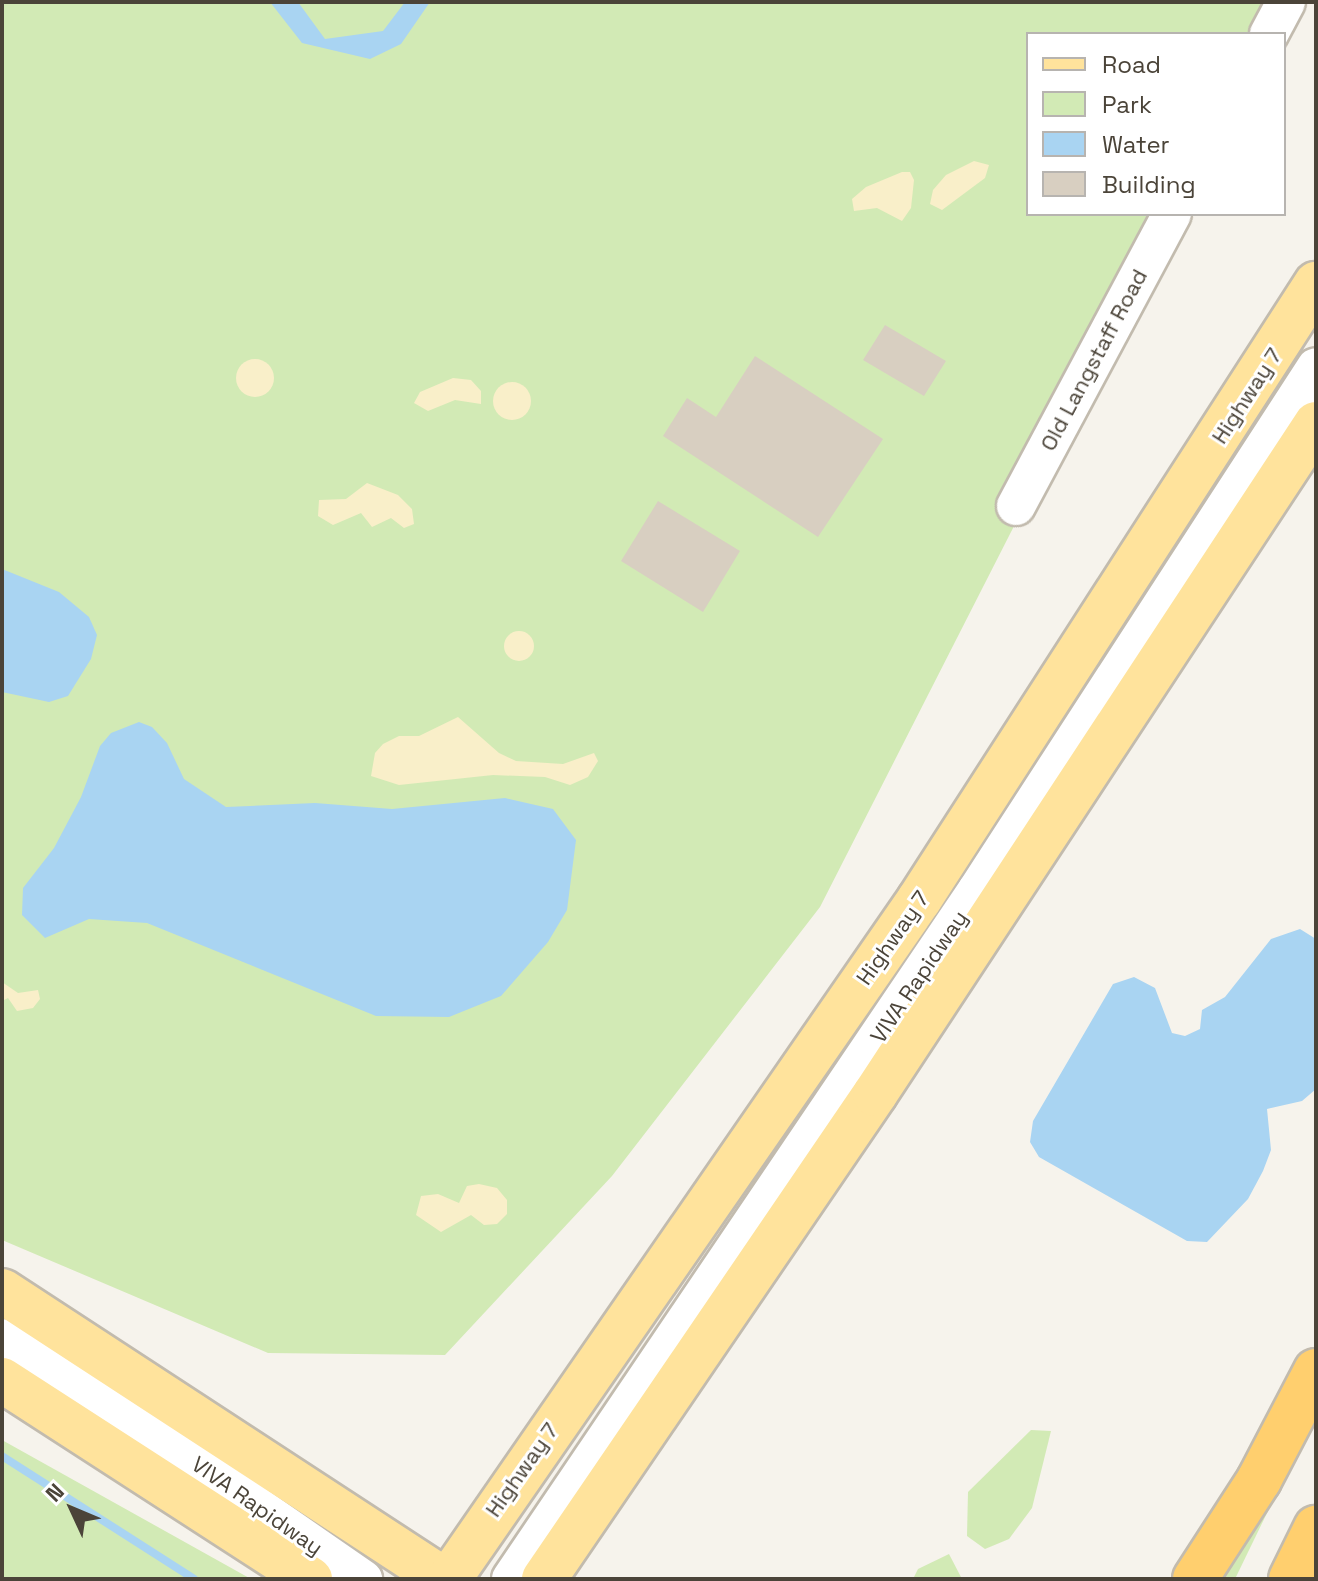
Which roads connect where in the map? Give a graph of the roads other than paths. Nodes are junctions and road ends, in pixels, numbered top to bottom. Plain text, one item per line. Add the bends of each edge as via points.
1 (1286, 2) edge
2 (1270, 32) edge
3 (1171, 216) edge
4 (1316, 284) edge
5 (1316, 367) edge
6 (1316, 424) edge
7 (1016, 506) dead end
8 (2, 1291) edge
9 (2, 1338) edge
10 (1316, 1371) edge
11 (2, 1380) edge
12 (152, 1433) junction
13 (288, 1477) junction
14 (1316, 1528) edge
15 (310, 1579) edge
16 (363, 1579) edge
17 (443, 1579) edge
18 (449, 1579) edge
19 (511, 1579) edge
20 (544, 1579) edge
21 (1195, 1579) edge
22 (1291, 1579) edge

1 - 2 street
3 - 7 street, Old Langstaff Road
4 - 18 main road, Highway 7 via 919,900
5 - 19 street, VIVA Rapidway via 977,890
6 - 20 main road via 875,1094
8 - 13 main road
9 - 12 street, VIVA Rapidway
10 - 21 highway via 1259,1480
11 - 15 main road
12 - 13 street, VIVA Rapidway via 242,1473
12 - 16 street, VIVA Rapidway
13 - 17 main road
14 - 22 highway

